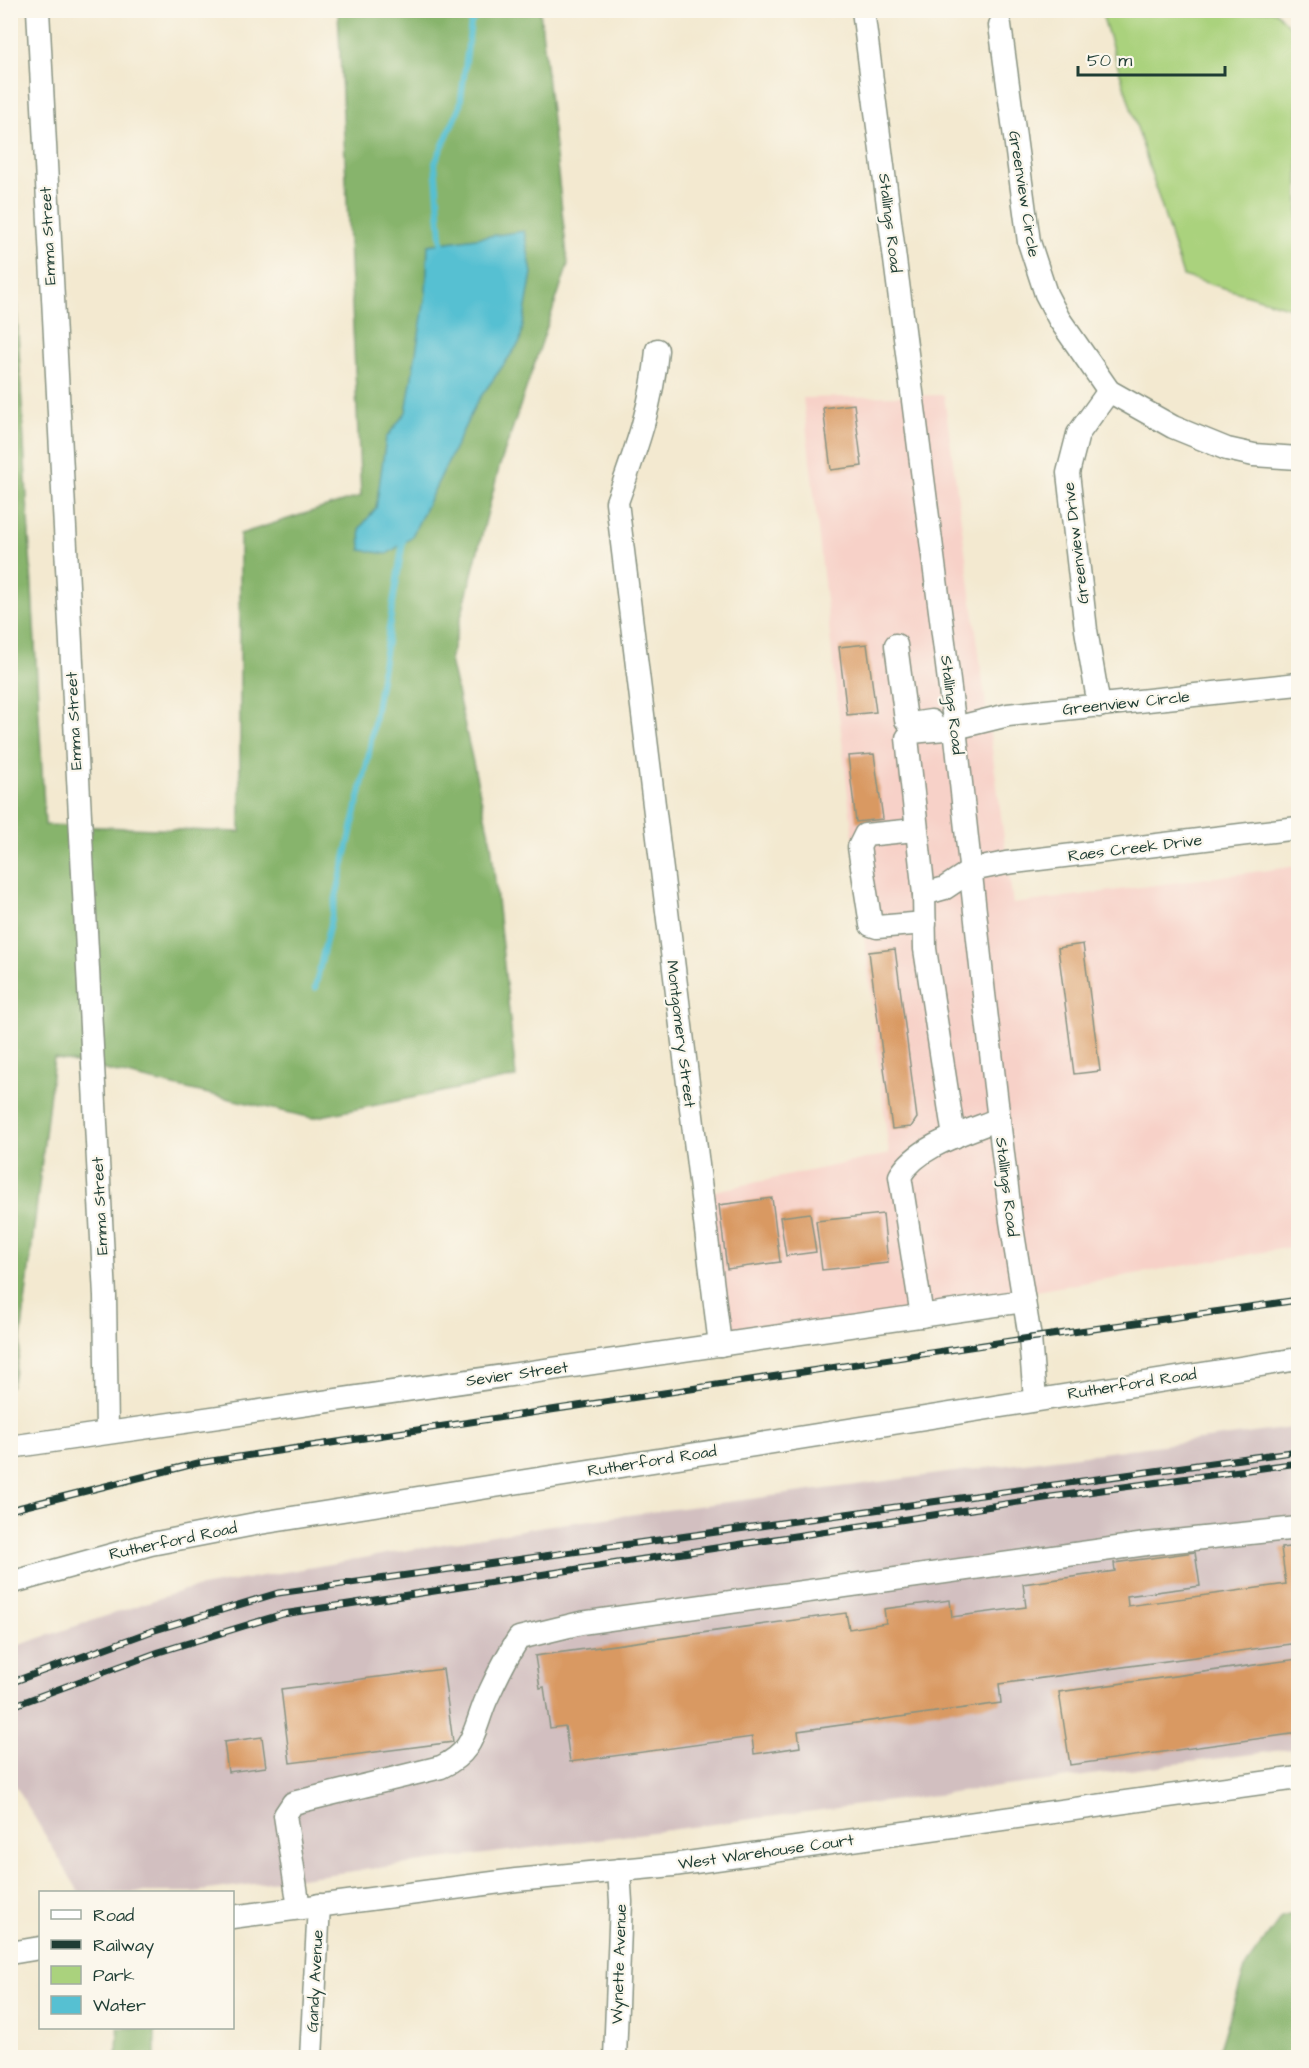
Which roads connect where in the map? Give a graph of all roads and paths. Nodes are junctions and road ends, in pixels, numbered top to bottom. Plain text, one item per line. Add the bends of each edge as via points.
1 (38, 10) edge
2 (863, 10) edge
3 (1000, 25) dead end
4 (657, 350) dead end
5 (1109, 391) junction
6 (1299, 458) edge
7 (896, 645) dead end
8 (1299, 684) edge
9 (1099, 706) junction
10 (955, 723) junction
11 (1299, 828) edge
12 (915, 830) junction
13 (972, 870) junction
14 (924, 894) junction
15 (925, 923) junction
16 (999, 1119) junction
17 (954, 1137) junction
18 (1024, 1301) junction
19 (922, 1316) junction
20 (720, 1345) junction
21 (1299, 1359) edge
22 (1035, 1399) junction
23 (107, 1431) junction
24 (10, 1447) edge
25 (1299, 1528) edge
26 (10, 1583) edge
27 (1299, 1778) edge
28 (620, 1870) junction
29 (309, 1907) junction
30 (234, 1917) edge
31 (39, 1948) edge
32 (10, 1953) edge
33 (311, 2058) edge
34 (615, 2058) edge

1 - 23 street, Emma Street via 105,1296
2 - 10 street, Stallings Road
3 - 5 street, Greenview Circle via 1024,217 1034,262 1059,319
4 - 20 street, Montgomery Street via 655,382 617,502
5 - 6 street, Greenview Circle via 1209,443 1254,455
5 - 9 street, Greenview Drive via 1078,434 1068,472
7 - 10 street via 906,720 911,724
8 - 9 street, Greenview Circle
9 - 10 street, Greenview Circle
10 - 12 street via 912,732 908,738
10 - 13 street, Stallings Road
11 - 13 street, Raes Creek Drive
12 - 14 street
12 - 15 street via 865,836 859,846 871,925
13 - 14 street via 945,888
13 - 16 street, Stallings Road
14 - 15 street
15 - 17 street via 925,949
16 - 17 street
16 - 18 street, Stallings Road
17 - 19 street via 909,1162 900,1176
18 - 19 street, Sevier Street
18 - 22 street, Stallings Road
19 - 20 street, Sevier Street
20 - 23 street, Sevier Street
21 - 22 street, Rutherford Road
22 - 26 street, Rutherford Road via 260,1523 151,1544
23 - 24 street, Sevier Street
25 - 29 street, Gandy Avenue via 1146,1544 581,1623 519,1638 485,1703 474,1738 455,1760 441,1767 293,1803 287,1810 285,1815
27 - 28 street, West Warehouse Court
28 - 29 street, West Warehouse Court
28 - 34 street, Wynette Avenue
29 - 30 street, West Warehouse Court
29 - 33 street, Gandy Avenue
31 - 32 street

